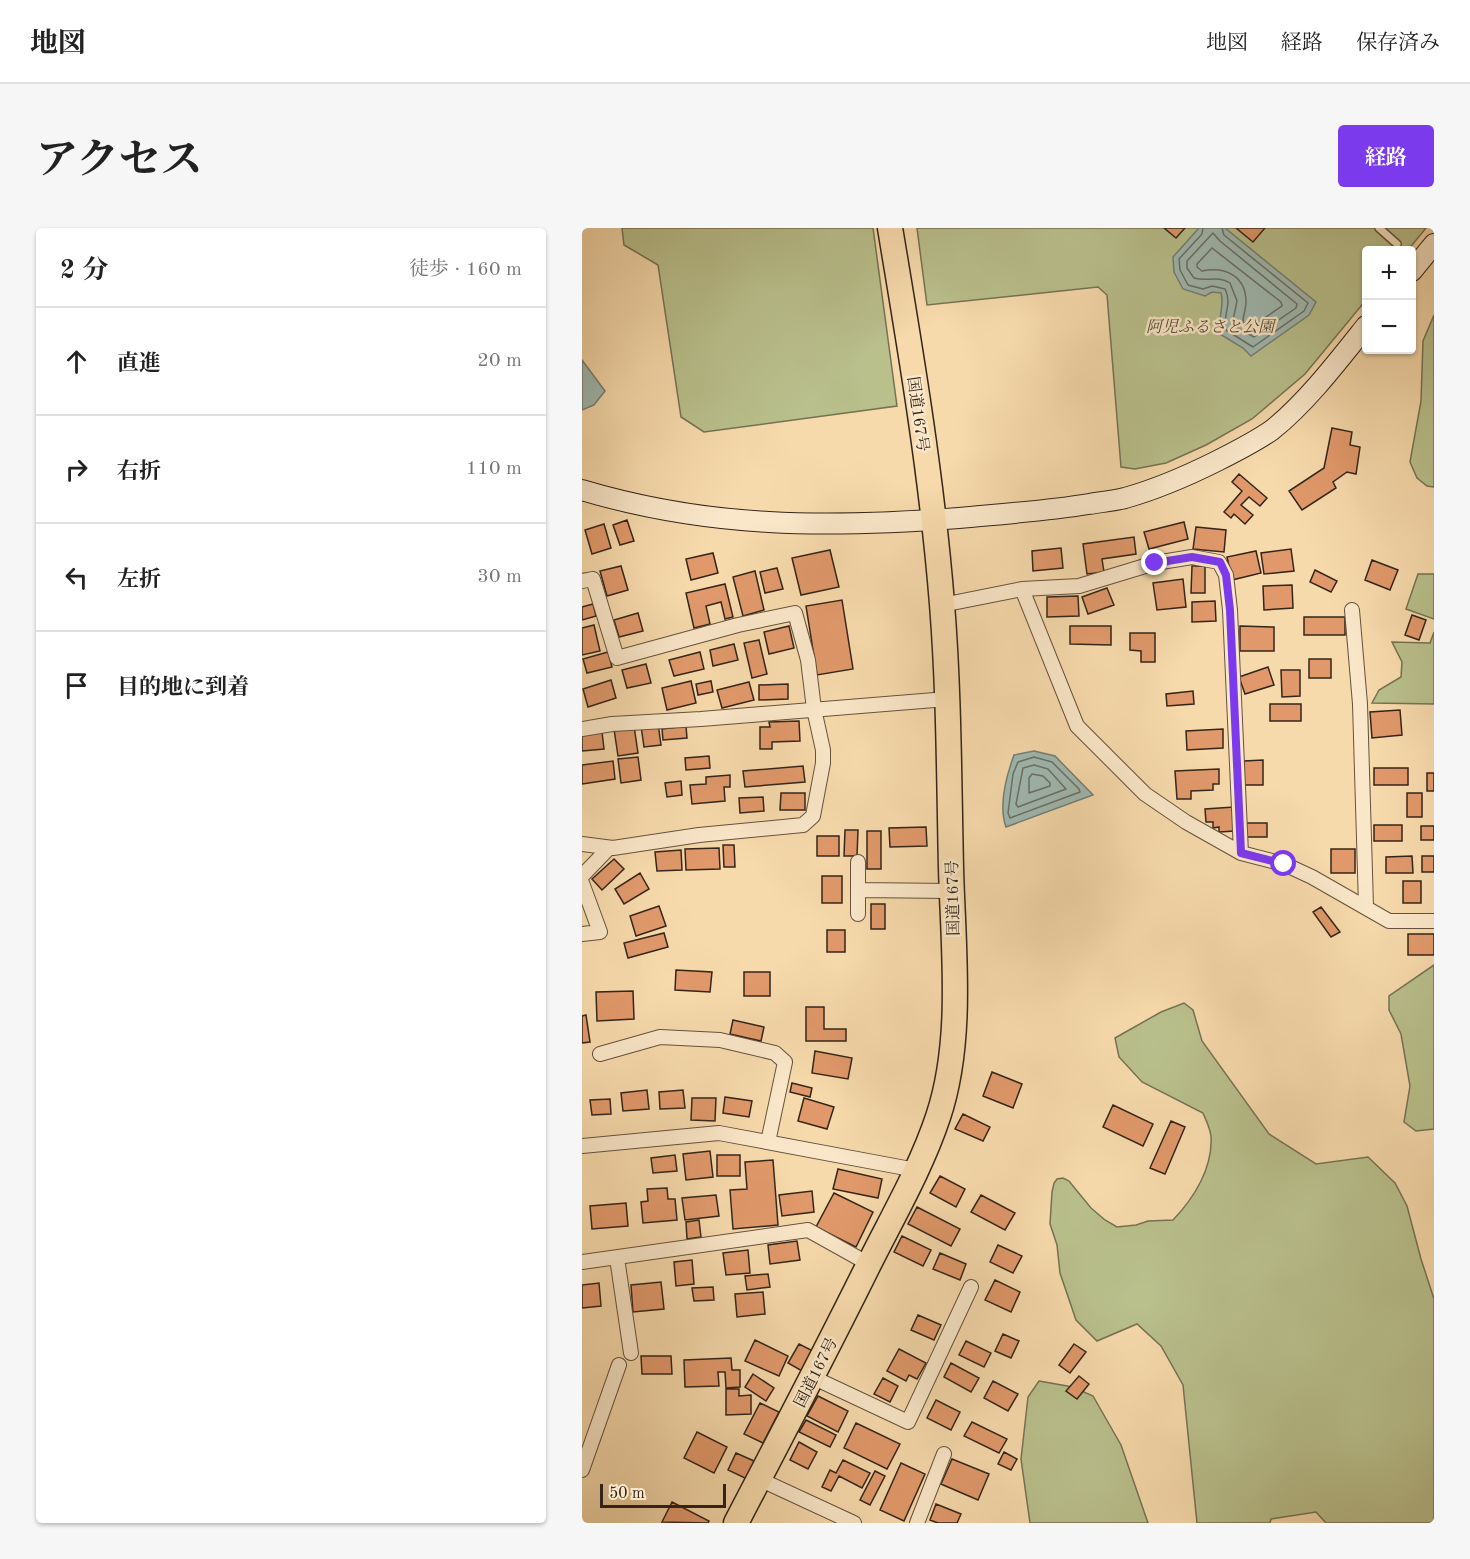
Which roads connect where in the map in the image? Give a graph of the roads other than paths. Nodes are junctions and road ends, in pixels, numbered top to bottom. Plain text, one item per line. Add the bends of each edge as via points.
1 (891, 228) edge
2 (1379, 228) edge
3 (1397, 244) dead end
4 (1434, 244) edge
5 (1416, 266) edge
6 (1362, 331) edge
7 (582, 490) edge
8 (934, 519) junction
9 (582, 581) edge
10 (1022, 589) junction
11 (942, 605) junction
12 (1352, 610) dead end
13 (947, 699) junction
14 (814, 709) junction
15 (582, 729) edge
16 (582, 844) edge
17 (609, 848) junction
18 (1241, 853) junction
19 (858, 862) dead end
20 (582, 876) edge
21 (582, 883) edge
22 (858, 890) junction
23 (951, 891) junction
24 (1366, 906) junction
25 (858, 914) dead end
26 (1434, 921) edge
27 (582, 934) edge
28 (600, 1054) dead end
29 (768, 1142) junction
30 (582, 1146) edge
31 (916, 1170) junction
32 (617, 1258) junction
33 (582, 1262) edge
34 (869, 1264) junction
35 (971, 1287) dead end
36 (631, 1353) dead end
37 (619, 1365) dead end
38 (812, 1377) junction
39 (944, 1454) dead end
40 (582, 1470) edge
41 (759, 1479) junction
42 (736, 1523) edge
43 (854, 1523) edge
44 (917, 1523) edge

1 - 8 highway, 国道167号
2 - 3 lane
4 - 5 street
6 - 8 street via 1317,387 1272,429 1183,478 1112,501 1049,511
7 - 8 street via 654,509 782,524
8 - 11 highway, 国道167号
9 - 14 street via 593,579 617,658 795,613 808,660
10 - 11 street
10 - 18 street via 1077,726 1145,794
10 - 18 street via 1079,586 1155,563 1192,557 1220,562 1226,575 1230,610
11 - 13 highway, 国道167号
12 - 24 street via 1360,704
13 - 14 street
13 - 23 highway, 国道167号
14 - 15 street
14 - 17 street via 823,763 813,816 808,822
16 - 17 street
17 - 20 street
18 - 24 street via 1284,864
19 - 22 street
21 - 27 street via 600,932
22 - 23 street
22 - 25 street
23 - 31 highway, 国道167号 via 954,1002 950,1066 939,1115
24 - 26 street via 1389,921
28 - 29 street via 660,1037 720,1040 775,1053 785,1062
29 - 30 street via 718,1133
29 - 31 street
31 - 34 highway, 国道167号
32 - 33 street
32 - 34 street via 808,1230
32 - 36 street
34 - 38 highway, 国道167号
35 - 38 street via 908,1422
37 - 40 street
38 - 41 highway, 国道167号
39 - 44 street
41 - 42 highway, 国道167号
41 - 43 street

